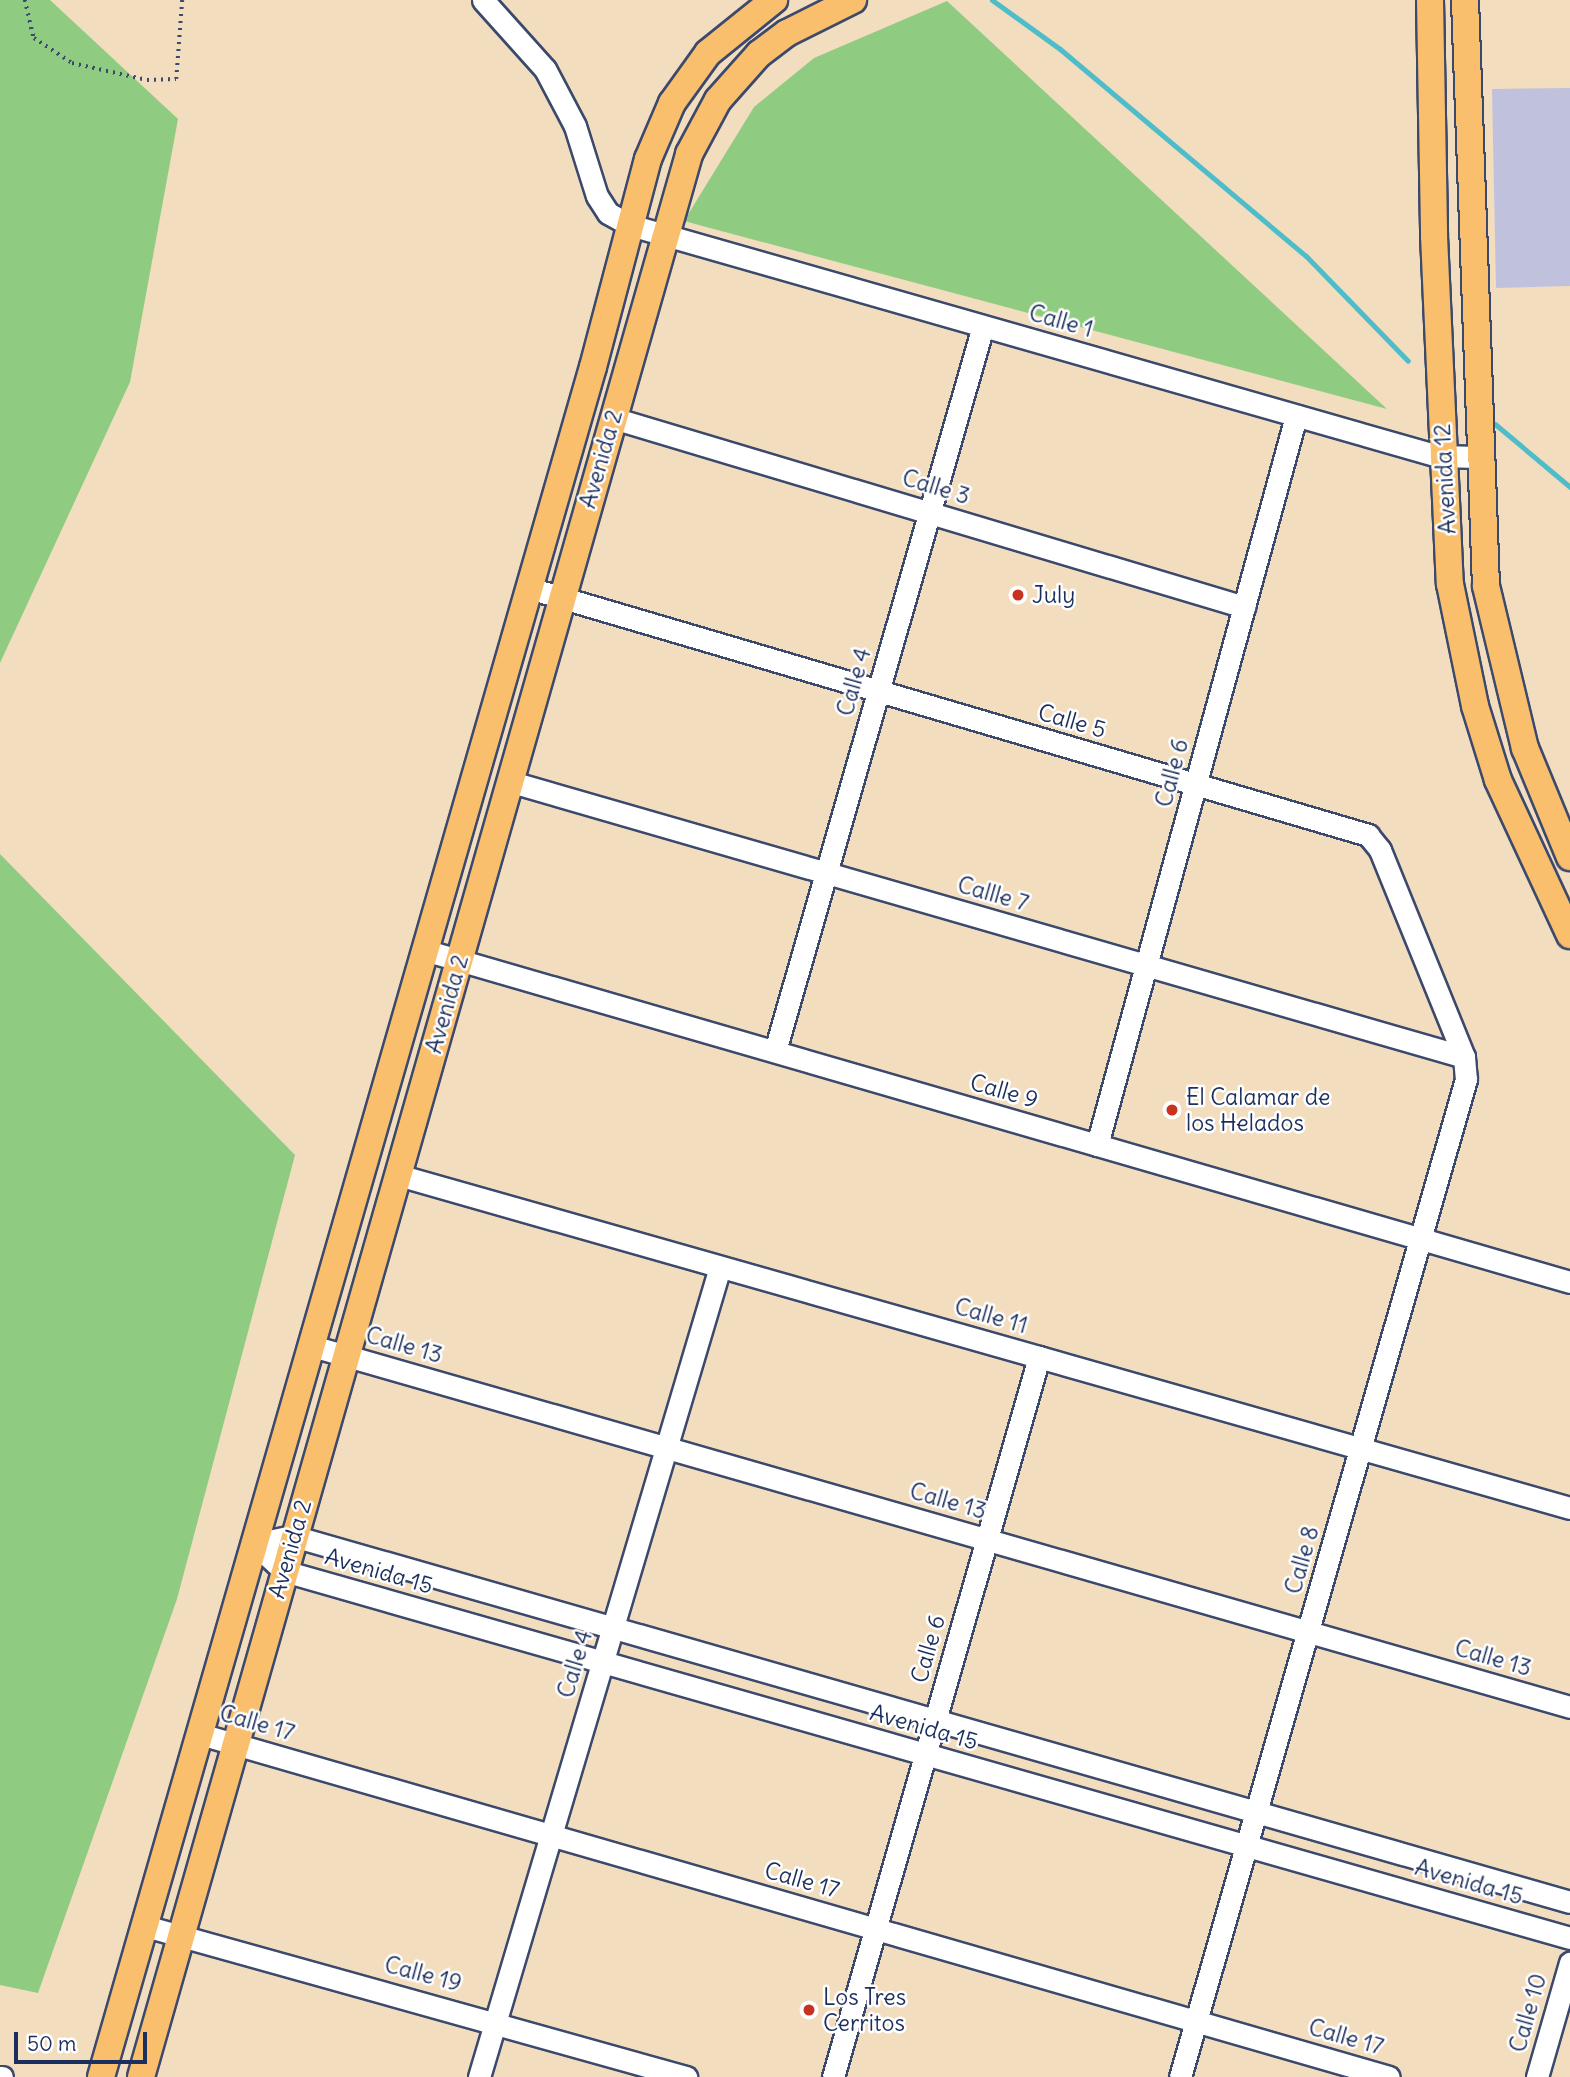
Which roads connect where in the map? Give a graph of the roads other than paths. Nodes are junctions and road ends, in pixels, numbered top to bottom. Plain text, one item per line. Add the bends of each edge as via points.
1 (483, 0) edge
2 (774, 0) edge
3 (853, 0) edge
4 (1430, 0) edge
5 (1465, 0) edge
6 (630, 225) junction
7 (666, 235) junction
8 (983, 327) junction
9 (1296, 416) junction
10 (613, 418) junction
11 (1444, 456) junction
12 (1479, 457) junction
13 (930, 512) junction
14 (529, 588) junction
15 (561, 598) junction
16 (1244, 607) junction
17 (878, 691) junction
18 (508, 781) junction
19 (1196, 784) junction
20 (1570, 858) edge
21 (826, 873) junction
22 (1570, 935) edge
23 (424, 950) junction
24 (459, 960) junction
25 (1146, 966) junction
26 (775, 1051) junction
27 (1464, 1057) junction
28 (1097, 1145) junction
29 (398, 1175) junction
30 (1422, 1239) junction
31 (720, 1267) junction
32 (1570, 1282) edge
33 (312, 1346) junction
34 (346, 1356) junction
35 (1039, 1357) junction
36 (666, 1448) junction
37 (1361, 1448) junction
38 (1570, 1508) edge
39 (293, 1536) junction
40 (987, 1540) junction
41 (255, 1544) junction
42 (284, 1571) junction
43 (613, 1628) junction
44 (1308, 1632) junction
45 (603, 1662) junction
46 (1570, 1707) edge
47 (935, 1720) junction
48 (200, 1734) junction
49 (235, 1745) junction
50 (926, 1754) junction
51 (1256, 1812) junction
52 (551, 1836) junction
53 (1247, 1846) junction
54 (1570, 1902) edge
55 (145, 1926) junction
56 (875, 1929) junction
57 (181, 1937) junction
58 (1570, 1938) edge
59 (1570, 1964) edge
60 (496, 2021) junction
61 (1196, 2022) junction
62 (101, 2077) edge
63 (141, 2077) edge
64 (480, 2077) edge
65 (686, 2077) edge
66 (833, 2077) edge
67 (1180, 2077) edge
68 (1389, 2077) edge
69 (1537, 2077) edge

1 - 6 street via 545,69 575,126 597,196 608,213
2 - 6 main road, Avenida 2 via 708,53 672,103 649,159
3 - 7 main road, Avenida 2 via 787,33 759,54 724,92 689,154
4 - 11 main road, Avenida 12
5 - 12 main road, Avenida 12
6 - 7 street, Calle 1
6 - 14 main road, Avenida 2
7 - 8 street, Calle 1
7 - 10 main road, Avenida 2
8 - 9 street, Calle 1
8 - 13 street, Calle 4
9 - 11 street, Calle 1
9 - 16 street, Calle 6
10 - 13 street, Calle 3
10 - 15 main road, Avenida 2
11 - 12 street, Calle 1
11 - 22 main road, Avenida 12 via 1450,584 1475,706 1514,822
12 - 20 main road, Avenida 12 via 1486,586 1501,662 1525,748
13 - 16 street, Calle 3
13 - 17 street, Calle 4
14 - 15 street, Calle 5
14 - 23 main road, Avenida 2
15 - 17 street, Calle 5
15 - 18 main road, Avenida 2
16 - 19 street, Calle 6
17 - 19 street, Calle 5
17 - 21 street, Calle 4
18 - 21 street, Callle 7
18 - 24 main road, Avenida 2
19 - 25 street, Calle 6
19 - 27 street, Calle 5 via 1368,835 1380,850
21 - 25 street, Callle 7
21 - 26 street, Calle 4
23 - 24 street, Calle 9
23 - 33 main road, Avenida 2
24 - 26 street, Calle 9
24 - 29 main road, Avenida 2
25 - 27 street, Callle 7
25 - 28 street, Calle 6
26 - 28 street, Calle 9
27 - 30 street, Calle 8 via 1462,1099
28 - 30 street, Calle 9
29 - 31 street, Calle 11
29 - 34 main road, Avenida 2
30 - 32 street, Calle 9
30 - 37 street, Calle 8
31 - 35 street, Calle 11
31 - 36 street, Calle 4
33 - 34 street, Calle 13
33 - 41 main road, Avenida 2
34 - 36 street, Calle 13
34 - 39 main road, Avenida 2
35 - 37 street, Calle 11
35 - 40 street, Calle 6
36 - 40 street, Calle 13
36 - 43 street, Calle 4
37 - 38 street, Calle 11
37 - 44 street, Calle 8
39 - 41 street, Avenida 15
39 - 42 main road, Avenida 2
39 - 43 street, Avenida 15
40 - 44 street, Calle 13
40 - 47 street, Calle 6
41 - 42 street, Avenida 15
41 - 48 main road, Avenida 2
42 - 45 street, Avenida 15
42 - 49 main road, Avenida 2
43 - 45 street, Calle 4
43 - 47 street, Avenida 15
44 - 46 street, Calle 13
44 - 51 street, Calle 8
45 - 50 street, Avenida 15
45 - 52 street, Calle 4
47 - 50 street, Calle 6
47 - 51 street, Avenida 15
48 - 49 street, Calle 17
48 - 55 main road, Avenida 2
49 - 52 street, Calle 17
49 - 57 main road, Avenida 2
50 - 53 street, Avenida 15
50 - 56 street, Calle 6
51 - 53 street, Calle 8
51 - 54 street, Avenida 15
52 - 56 street, Calle 17
52 - 60 street, Calle 4
53 - 58 street, Avenida 15
53 - 61 street, Calle 8
55 - 57 street, Calle 19
55 - 62 main road, Avenida 2
56 - 61 street, Calle 17
56 - 66 street, Calle 6
57 - 60 street, Calle 19
57 - 63 main road, Avenida 2
59 - 69 street, Calle 10
60 - 64 street, Calle 4
60 - 65 street, Calle 19
61 - 67 street, Calle 8
61 - 68 street, Calle 17

